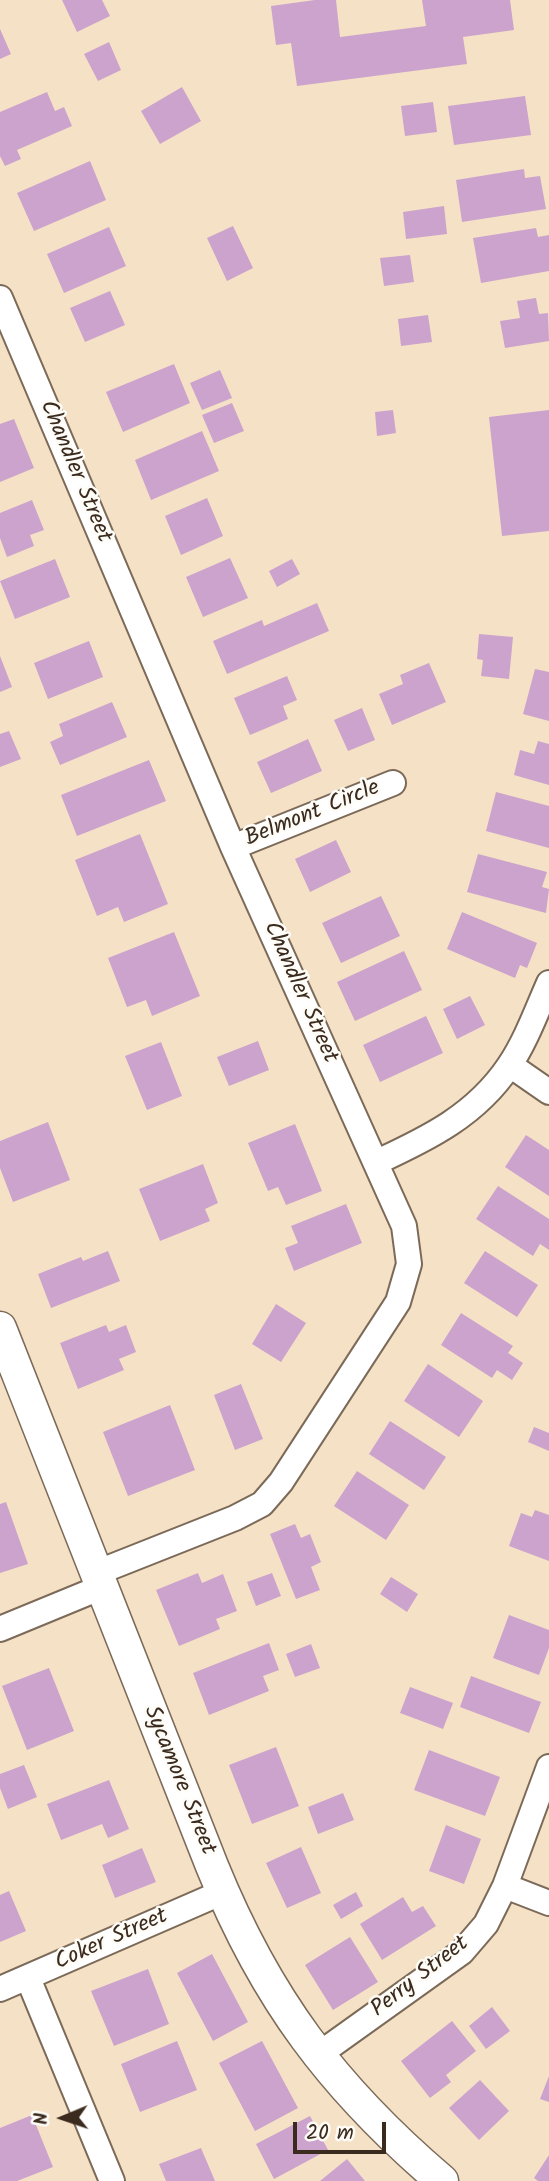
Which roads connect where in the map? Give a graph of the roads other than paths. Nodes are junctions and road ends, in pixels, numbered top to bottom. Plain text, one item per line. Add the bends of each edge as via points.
1 (0, 298) edge
2 (393, 783) dead end
3 (233, 847) junction
4 (549, 983) edge
5 (510, 1065) junction
6 (549, 1091) edge
7 (376, 1162) junction
8 (0, 1328) edge
9 (99, 1580) junction
10 (0, 1629) edge
11 (549, 1768) edge
12 (505, 1886) junction
13 (223, 1892) junction
14 (549, 1903) edge
15 (27, 1978) junction
16 (0, 1989) edge
17 (318, 2055) junction
18 (112, 2181) edge
19 (442, 2181) edge

1 - 3 street, Chandler Street
2 - 3 street, Belmont Circle
3 - 7 street, Chandler Street
4 - 5 street
5 - 6 street
5 - 7 street via 475,1107 431,1137
7 - 9 street, Chandler Street via 404,1226 410,1264 398,1302 281,1482 262,1504
8 - 9 street, Sycamore Street
9 - 10 street, Chandler Street
9 - 13 street, Sycamore Street
11 - 12 street, Perry Street
12 - 14 street
12 - 17 street, Perry Street via 486,1924 462,1952
13 - 15 street, Coker Street
13 - 17 street, Sycamore Street via 264,1977
15 - 16 street, Coker Street
15 - 18 street
17 - 19 street, Sycamore Street via 386,2131

